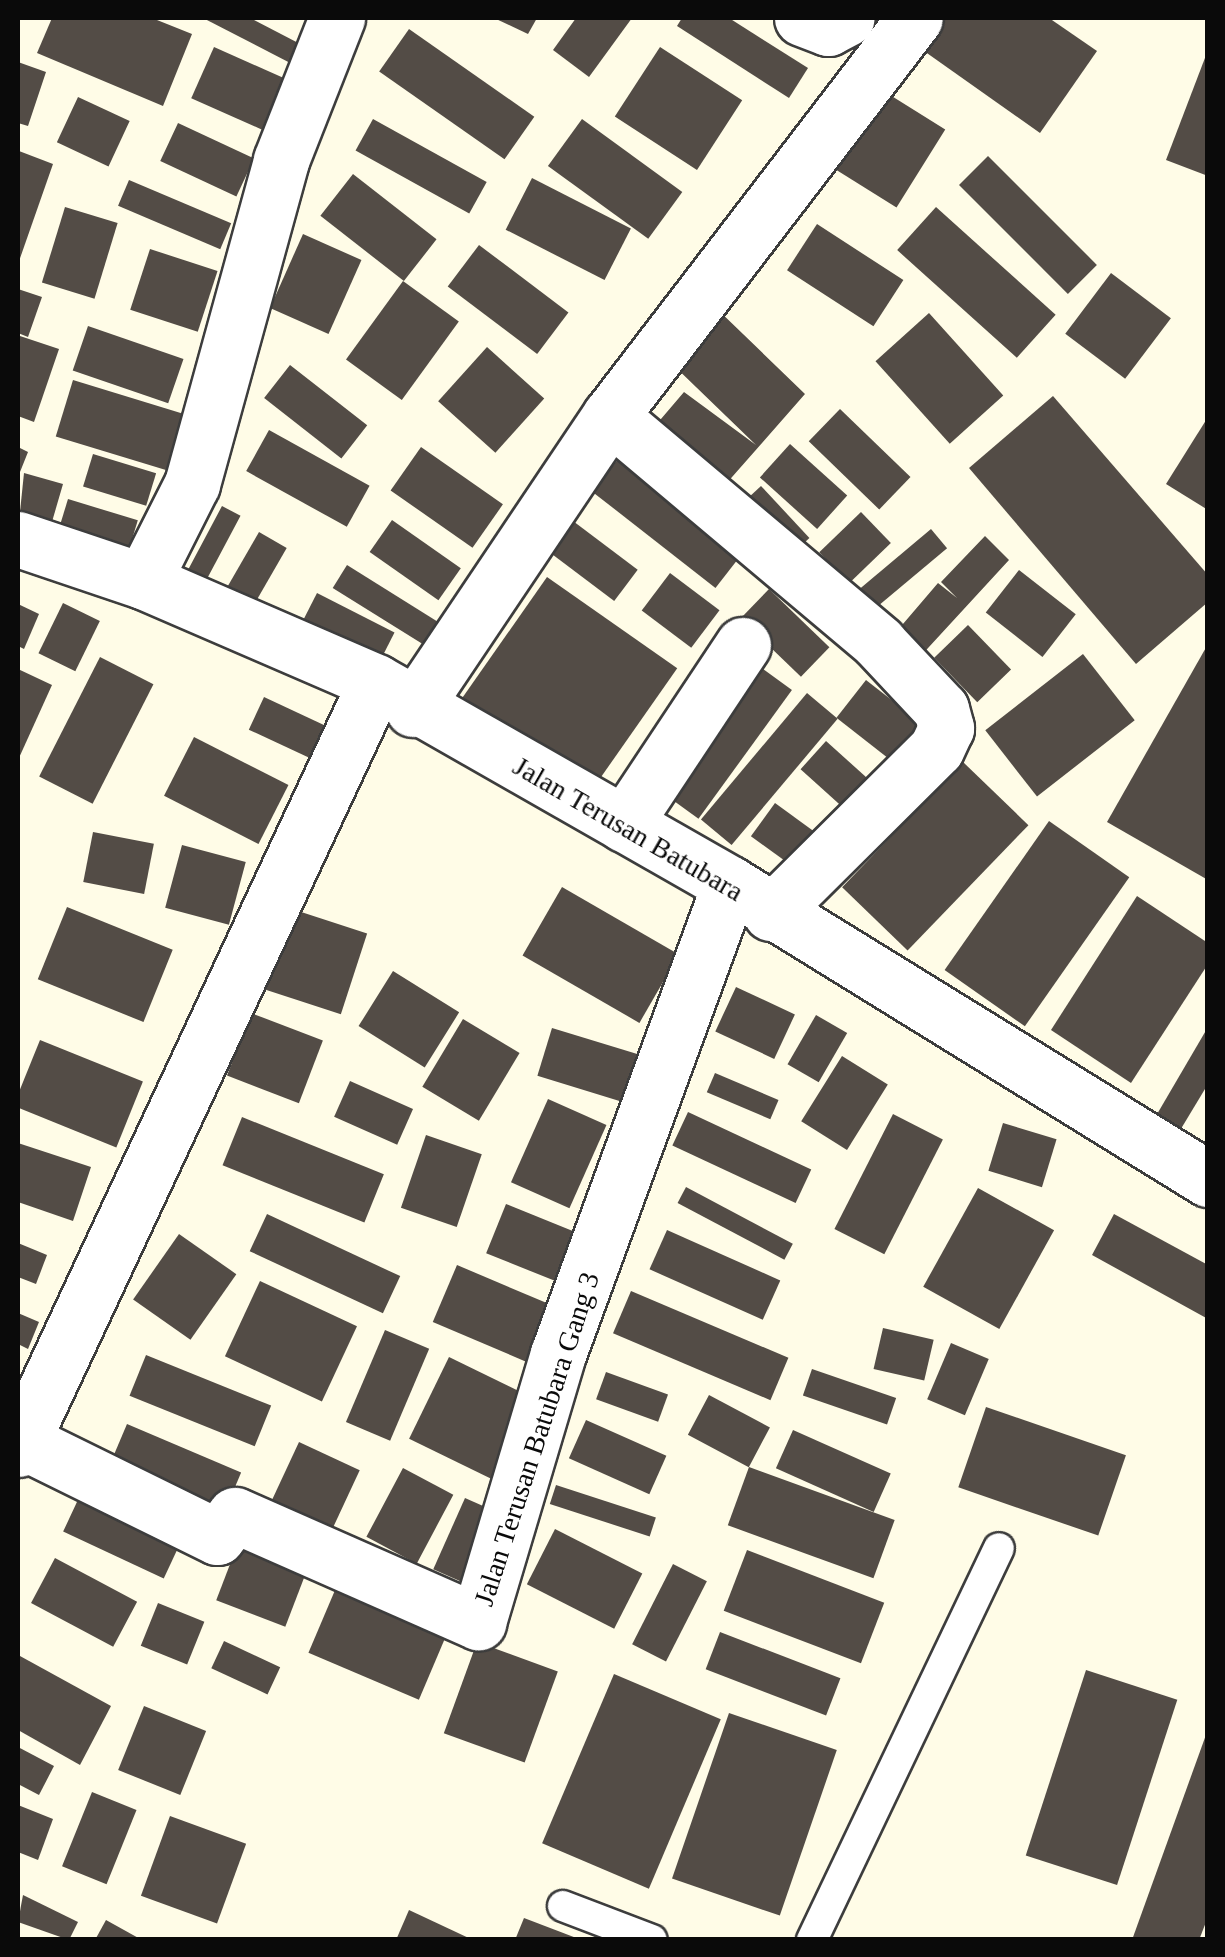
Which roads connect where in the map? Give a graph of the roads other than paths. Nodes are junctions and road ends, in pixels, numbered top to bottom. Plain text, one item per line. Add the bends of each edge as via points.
1 (337, 18) edge
2 (802, 18) edge
3 (847, 18) edge
4 (915, 18) edge
5 (610, 416) junction
6 (18, 540) edge
7 (142, 581) junction
8 (743, 645) dead end
9 (394, 696) junction
10 (624, 824) junction
11 (750, 898) junction
12 (1208, 1180) edge
13 (19, 1443) edge
14 (1000, 1548) dead end
15 (563, 1906) dead end
16 (652, 1940) edge
17 (812, 1940) edge

1 - 7 street via 281,160 192,484
2 - 3 street via 828,28
4 - 5 street
5 - 9 street
5 - 11 street via 878,642 942,709 946,728 936,749
6 - 7 street, Jalan Terusan Batubara
7 - 9 street, Jalan Terusan Batubara
8 - 10 street
9 - 10 street, Jalan Terusan Batubara
9 - 13 street
10 - 11 street, Jalan Terusan Batubara
11 - 12 street, Jalan Terusan Batubara
11 - 13 street, Jalan Terusan Batubara Gang 3 via 558,1354 478,1622 236,1516 217,1537
14 - 17 lane
15 - 16 lane

